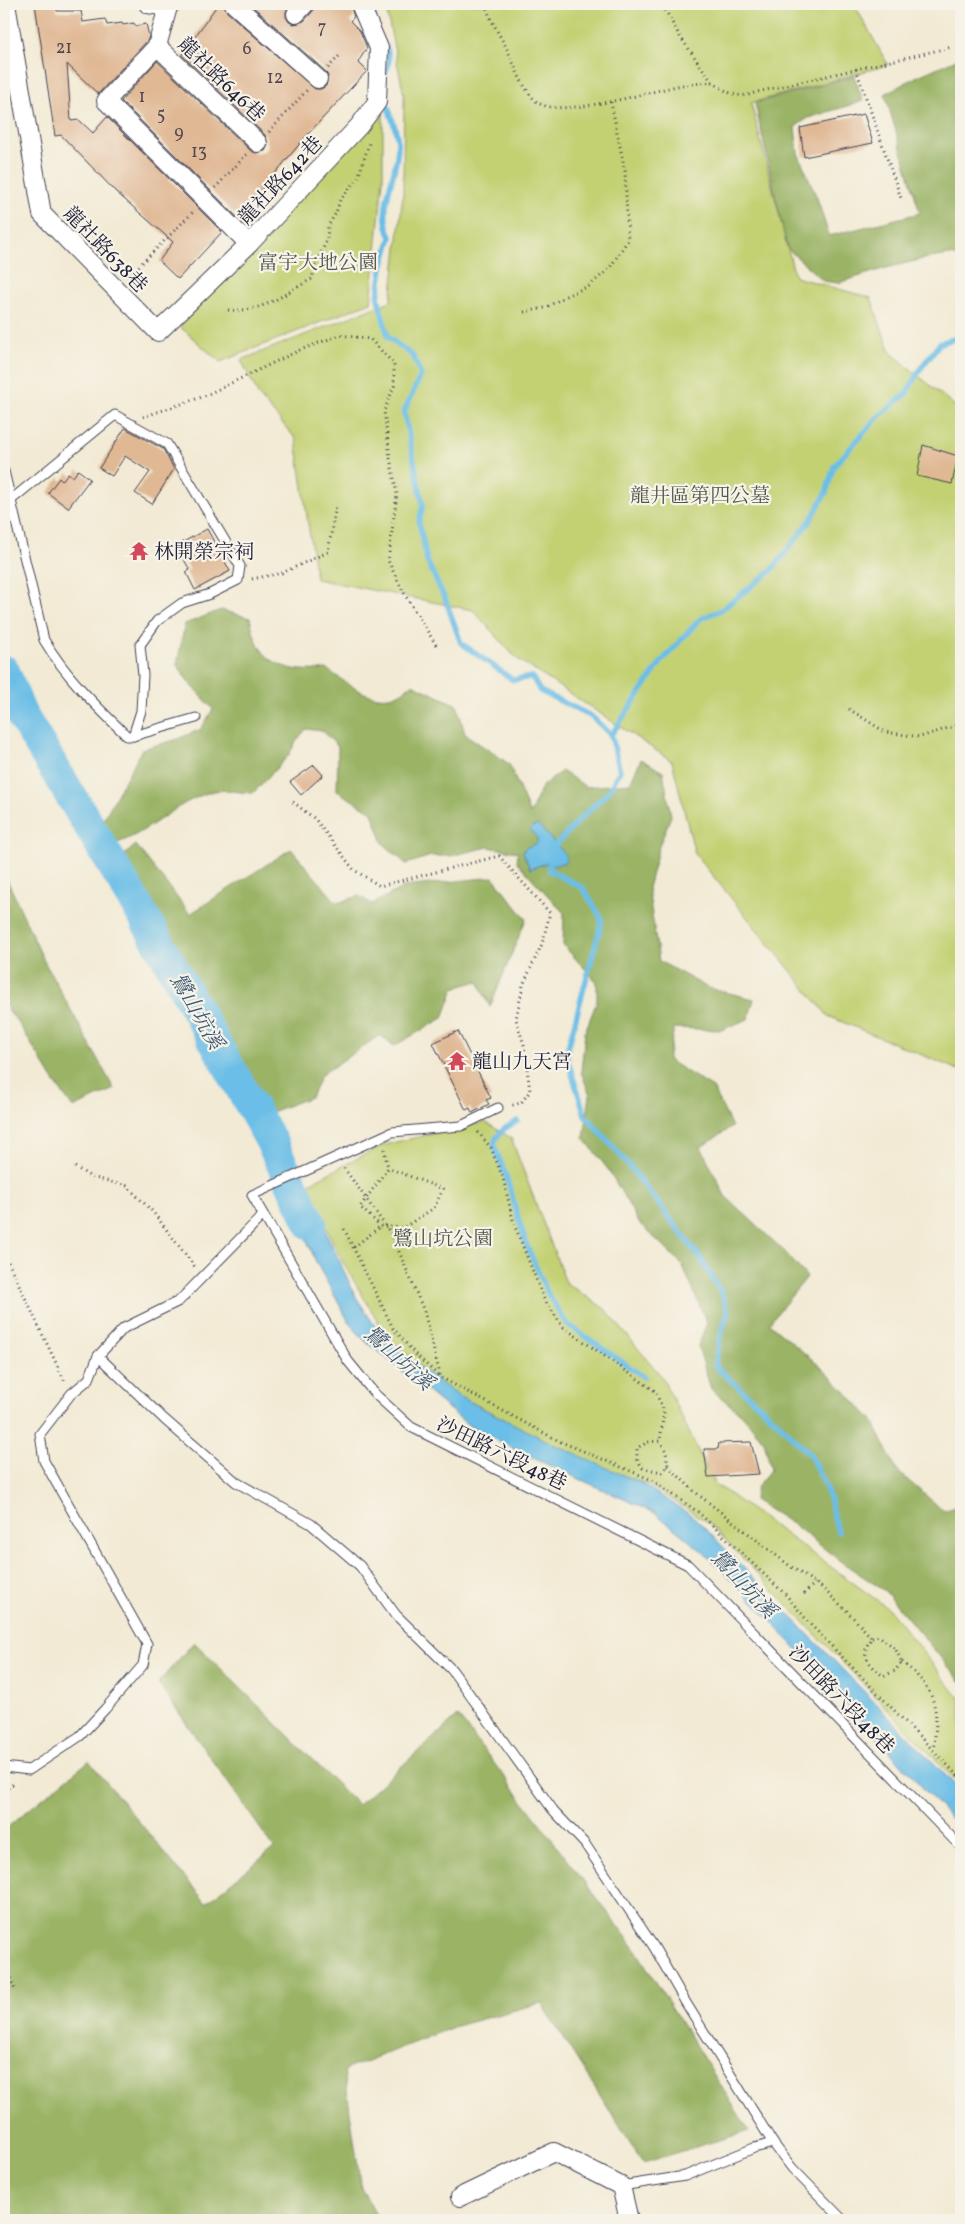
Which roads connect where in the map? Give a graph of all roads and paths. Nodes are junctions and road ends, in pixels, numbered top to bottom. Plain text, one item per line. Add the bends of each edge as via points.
1 (6, 4) edge
2 (148, 4) edge
3 (234, 4) edge
4 (360, 4) edge
5 (485, 4) edge
6 (662, 4) edge
7 (169, 5) edge
8 (157, 46) junction
9 (952, 47) dead end
10 (340, 55) dead end
11 (856, 69) junction
12 (318, 79) junction
13 (712, 82) junction
14 (611, 102) junction
15 (369, 113) junction
16 (258, 143) junction
17 (204, 200) junction
18 (902, 201) dead end
19 (250, 244) junction
20 (116, 290) junction
21 (228, 310) dead end
22 (524, 312) dead end
23 (128, 422) junction
24 (4, 471) edge
25 (11, 500) junction
26 (336, 505) dead end
27 (238, 580) junction
28 (436, 645) dead end
29 (849, 709) dead end
30 (196, 718) dead end
31 (961, 724) edge
32 (133, 736) junction
33 (293, 802) dead end
34 (498, 1108) joint
35 (470, 1122) junction
36 (382, 1136) junction
37 (336, 1157) junction
38 (75, 1167) dead end
39 (388, 1168) junction
40 (4, 1211) edge
41 (263, 1215) junction
42 (4, 1216) edge
43 (381, 1226) junction
44 (344, 1229) dead end
45 (354, 1247) junction
46 (4, 1253) edge
47 (202, 1277) junction
48 (98, 1356) junction
49 (440, 1377) junction
50 (71, 1394) junction
51 (660, 1441) junction
52 (668, 1466) junction
53 (652, 1470) junction
54 (648, 1478) junction
55 (815, 1583) junction
56 (804, 1594) dead end
57 (872, 1638) junction
58 (902, 1662) junction
59 (933, 1750) junction
60 (4, 1767) edge
61 (961, 1779) edge
62 (961, 1847) edge
63 (4, 1954) edge
64 (15, 1991) dead end
65 (773, 2143) junction
66 (621, 2186) junction
67 (460, 2197) dead end
68 (629, 2220) edge
69 (843, 2220) edge

1 - 20 street, 龍社路638巷 via 42,214
2 - 7 street
3 - 12 street
4 - 15 street, 龍社路642巷 via 379,48 377,102
5 - 14 path via 522,80 537,102 545,106 571,108
6 - 13 path
7 - 8 street
8 - 16 street, 龍社路646巷
8 - 17 street, 龍社路642巷 via 106,101
9 - 11 path
10 - 12 path
11 - 13 path via 745,97
11 - 18 path
12 - 16 path
13 - 14 path via 682,85
14 - 22 path via 625,171 628,240 610,269 589,286 545,308
15 - 19 street, 龍社路642巷
15 - 21 path via 373,129 364,165 340,200 328,226 327,240 312,279 288,295 257,307 243,311
16 - 17 path
17 - 19 street, 龍社路642巷
17 - 20 path
19 - 20 street, 龍社路638巷 via 158,332
23 - 25 lane via 115,414
23 - 27 lane via 167,444 240,566
23 - 28 path via 202,397 300,350 340,335 370,339 394,364 394,386 384,411 398,494 388,561
24 - 25 lane
25 - 32 lane via 44,640 85,696 127,736
26 - 27 path via 328,552 282,573
27 - 32 lane via 182,603 156,621 140,645 143,675 140,711
29 - 31 path via 884,732 920,737
30 - 32 lane
33 - 34 path via 316,819 354,870 380,886 499,856 550,913 542,944 523,986 516,1019 524,1045 530,1090 521,1103
34 - 35 lane, 沙田路六段48巷
35 - 36 lane, 沙田路六段48巷 via 461,1126 392,1132
35 - 51 path via 494,1155 514,1224 544,1299 563,1326 655,1391 664,1411
36 - 37 lane, 沙田路六段48巷
36 - 39 path
37 - 41 lane, 沙田路六段48巷 via 252,1195
37 - 49 path via 392,1235 424,1311
38 - 47 path via 91,1176 127,1186 153,1212
39 - 43 path via 360,1207
39 - 43 path via 443,1189 434,1208 403,1228
40 - 42 path
41 - 47 lane
41 - 62 lane, 沙田路六段48巷 via 348,1361 376,1394 411,1427 688,1565
43 - 45 path
44 - 45 path
45 - 49 path via 393,1328 414,1354
46 - 50 path
47 - 48 lane via 179,1301 124,1328
48 - 50 lane via 89,1379
48 - 65 lane via 236,1482 312,1524 360,1566 396,1614 452,1670 553,1810 590,1852 654,1947
49 - 54 path via 559,1441
50 - 60 lane via 40,1434 44,1461 147,1644 143,1664 80,1736 29,1770
51 - 52 path via 666,1451
51 - 53 path via 648,1442 637,1448 637,1460 643,1468
52 - 53 path via 662,1472
52 - 55 path via 696,1492
53 - 54 path
54 - 59 path via 698,1512 728,1539 786,1595 810,1625
55 - 56 path
55 - 57 path
57 - 58 path via 879,1636 895,1648
57 - 58 path via 866,1644 865,1652 870,1664 883,1676 895,1671
58 - 59 path via 918,1675 936,1706
59 - 61 path
63 - 64 path
65 - 66 lane via 684,2176
65 - 69 lane via 792,2168
66 - 67 street via 554,2152
66 - 68 street

